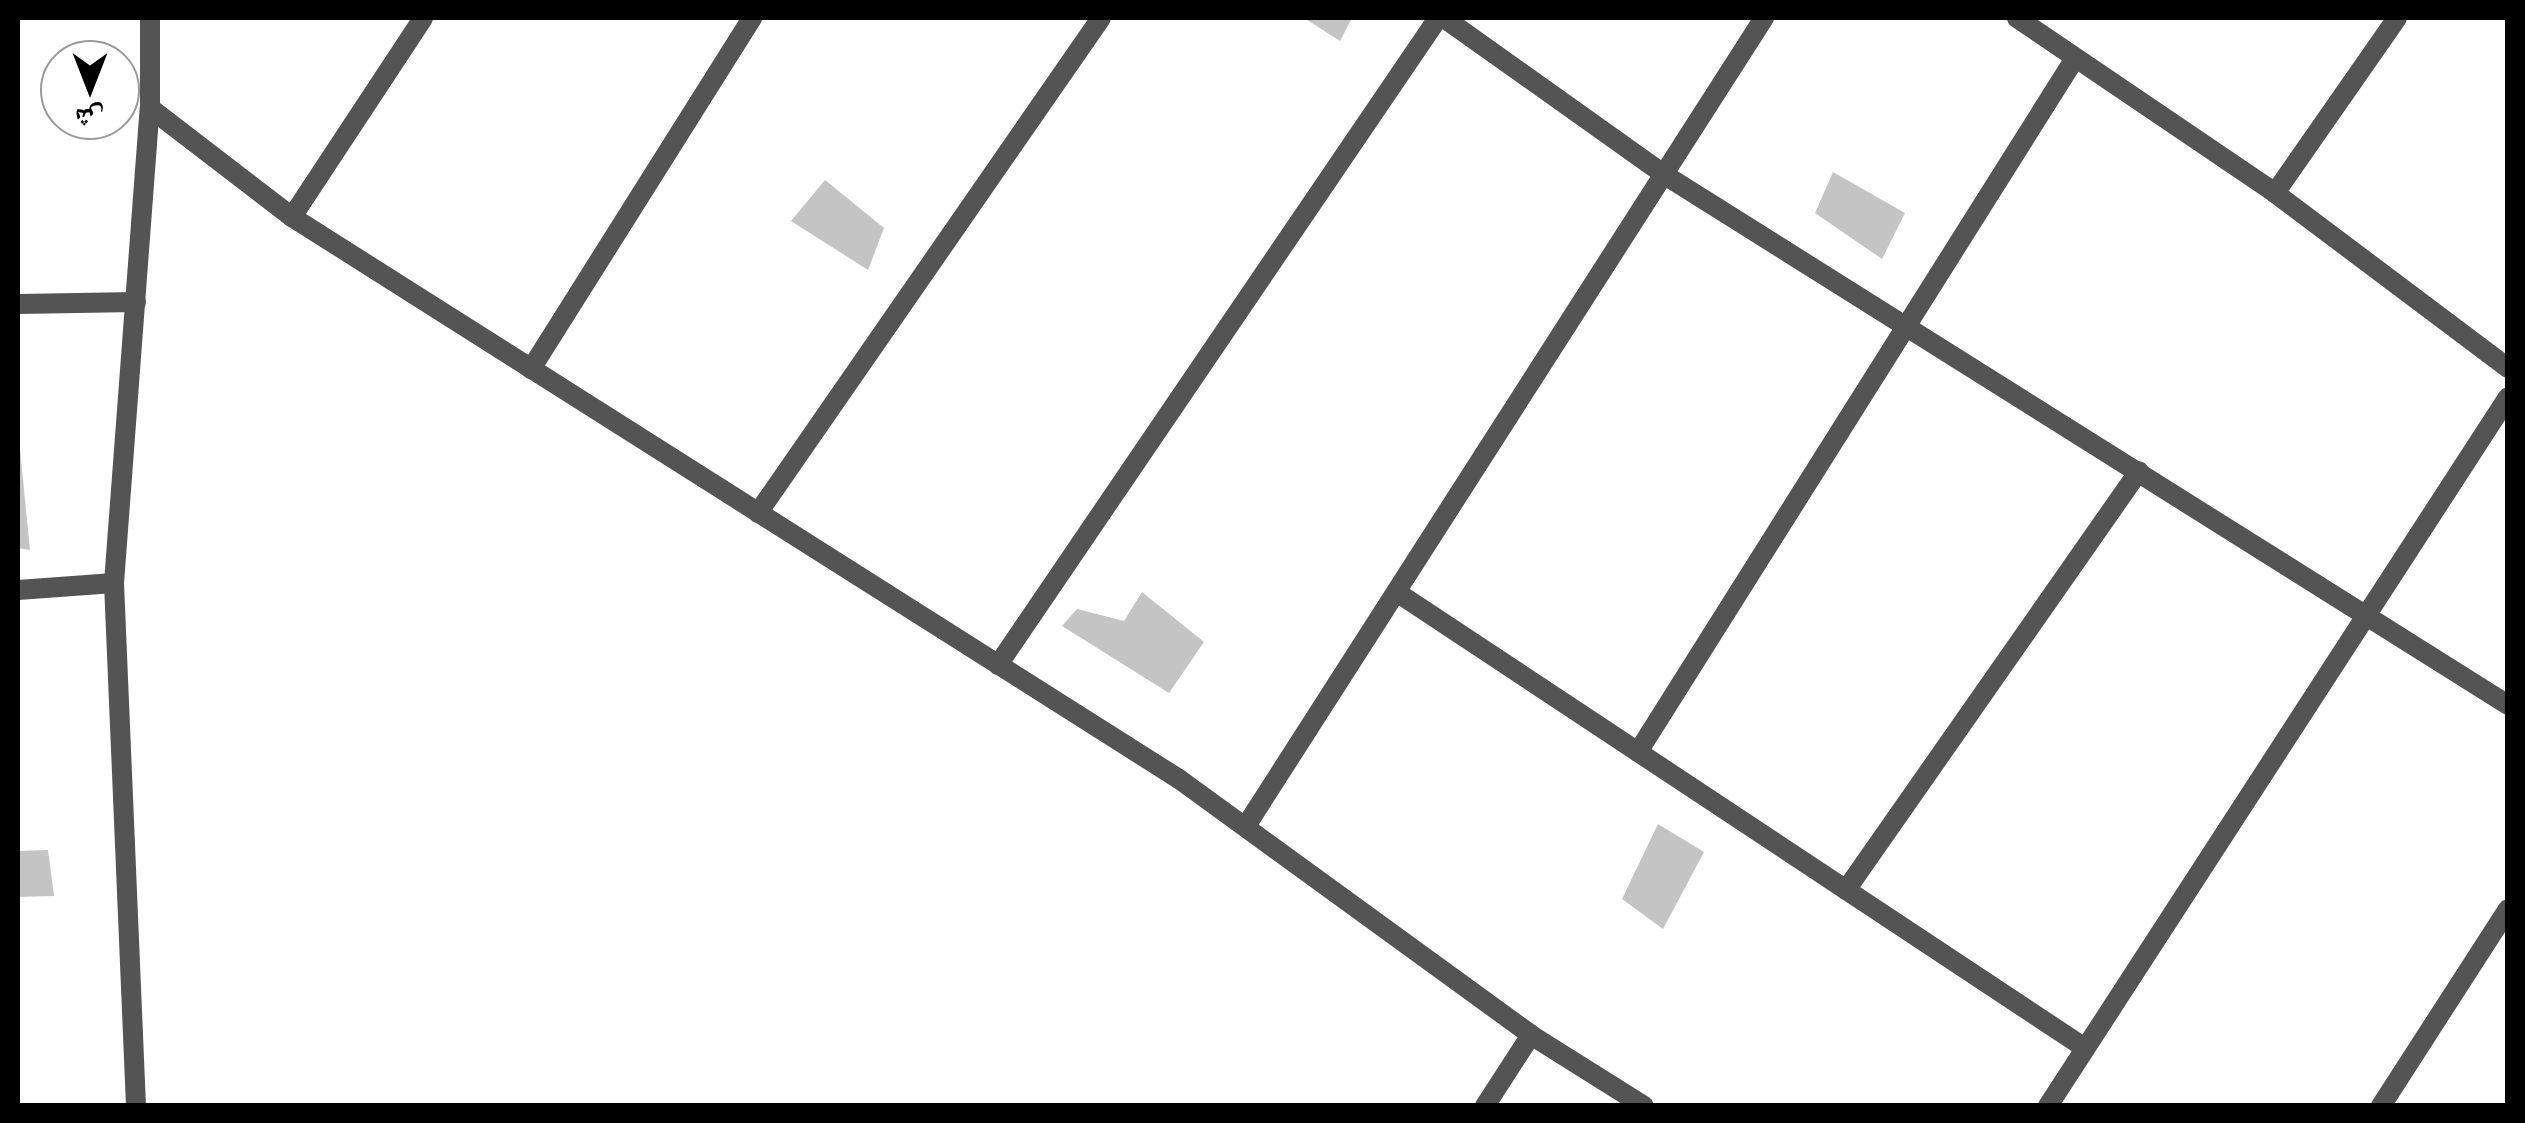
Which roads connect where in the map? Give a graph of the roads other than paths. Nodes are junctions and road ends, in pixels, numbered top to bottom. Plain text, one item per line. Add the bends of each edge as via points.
1 (150, 18) edge
2 (423, 18) edge
3 (752, 18) edge
4 (1100, 18) edge
5 (1441, 18) edge
6 (1764, 18) edge
7 (2017, 18) edge
8 (2398, 18) edge
9 (2074, 60) junction
10 (150, 108) junction
11 (1668, 176) junction
12 (2275, 194) junction
13 (292, 217) junction
14 (136, 302) junction
15 (18, 304) edge
16 (1904, 325) junction
17 (2508, 368) edge
18 (531, 369) junction
19 (2508, 396) edge
20 (2139, 471) junction
21 (758, 512) junction
22 (114, 583) junction
23 (18, 590) edge
24 (1398, 593) junction
25 (2366, 613) junction
26 (998, 665) junction
27 (2508, 705) edge
28 (1638, 752) junction
29 (1246, 826) junction
30 (1846, 890) junction
31 (2508, 909) edge
32 (1532, 1034) junction
33 (2085, 1048) junction
34 (136, 1106) edge
35 (1486, 1106) edge
36 (1644, 1106) edge
37 (2048, 1106) edge
38 (2380, 1106) edge

1 - 10 street
2 - 13 street
3 - 18 street
4 - 21 street
5 - 11 street
5 - 26 street
6 - 11 street
7 - 9 street
8 - 12 street
9 - 12 street
9 - 16 street
10 - 13 street
10 - 14 street
11 - 16 street
11 - 24 street
12 - 17 street
13 - 18 street
14 - 15 street
14 - 22 street
16 - 20 street
16 - 28 street
18 - 21 street
19 - 25 street
20 - 25 street
20 - 30 street
21 - 26 street
22 - 23 street
22 - 34 street
24 - 28 street
24 - 29 street
25 - 27 street
25 - 33 street
26 - 29 street
28 - 30 street
29 - 32 street
30 - 33 street
31 - 38 street
32 - 35 street
32 - 36 street
33 - 37 street

